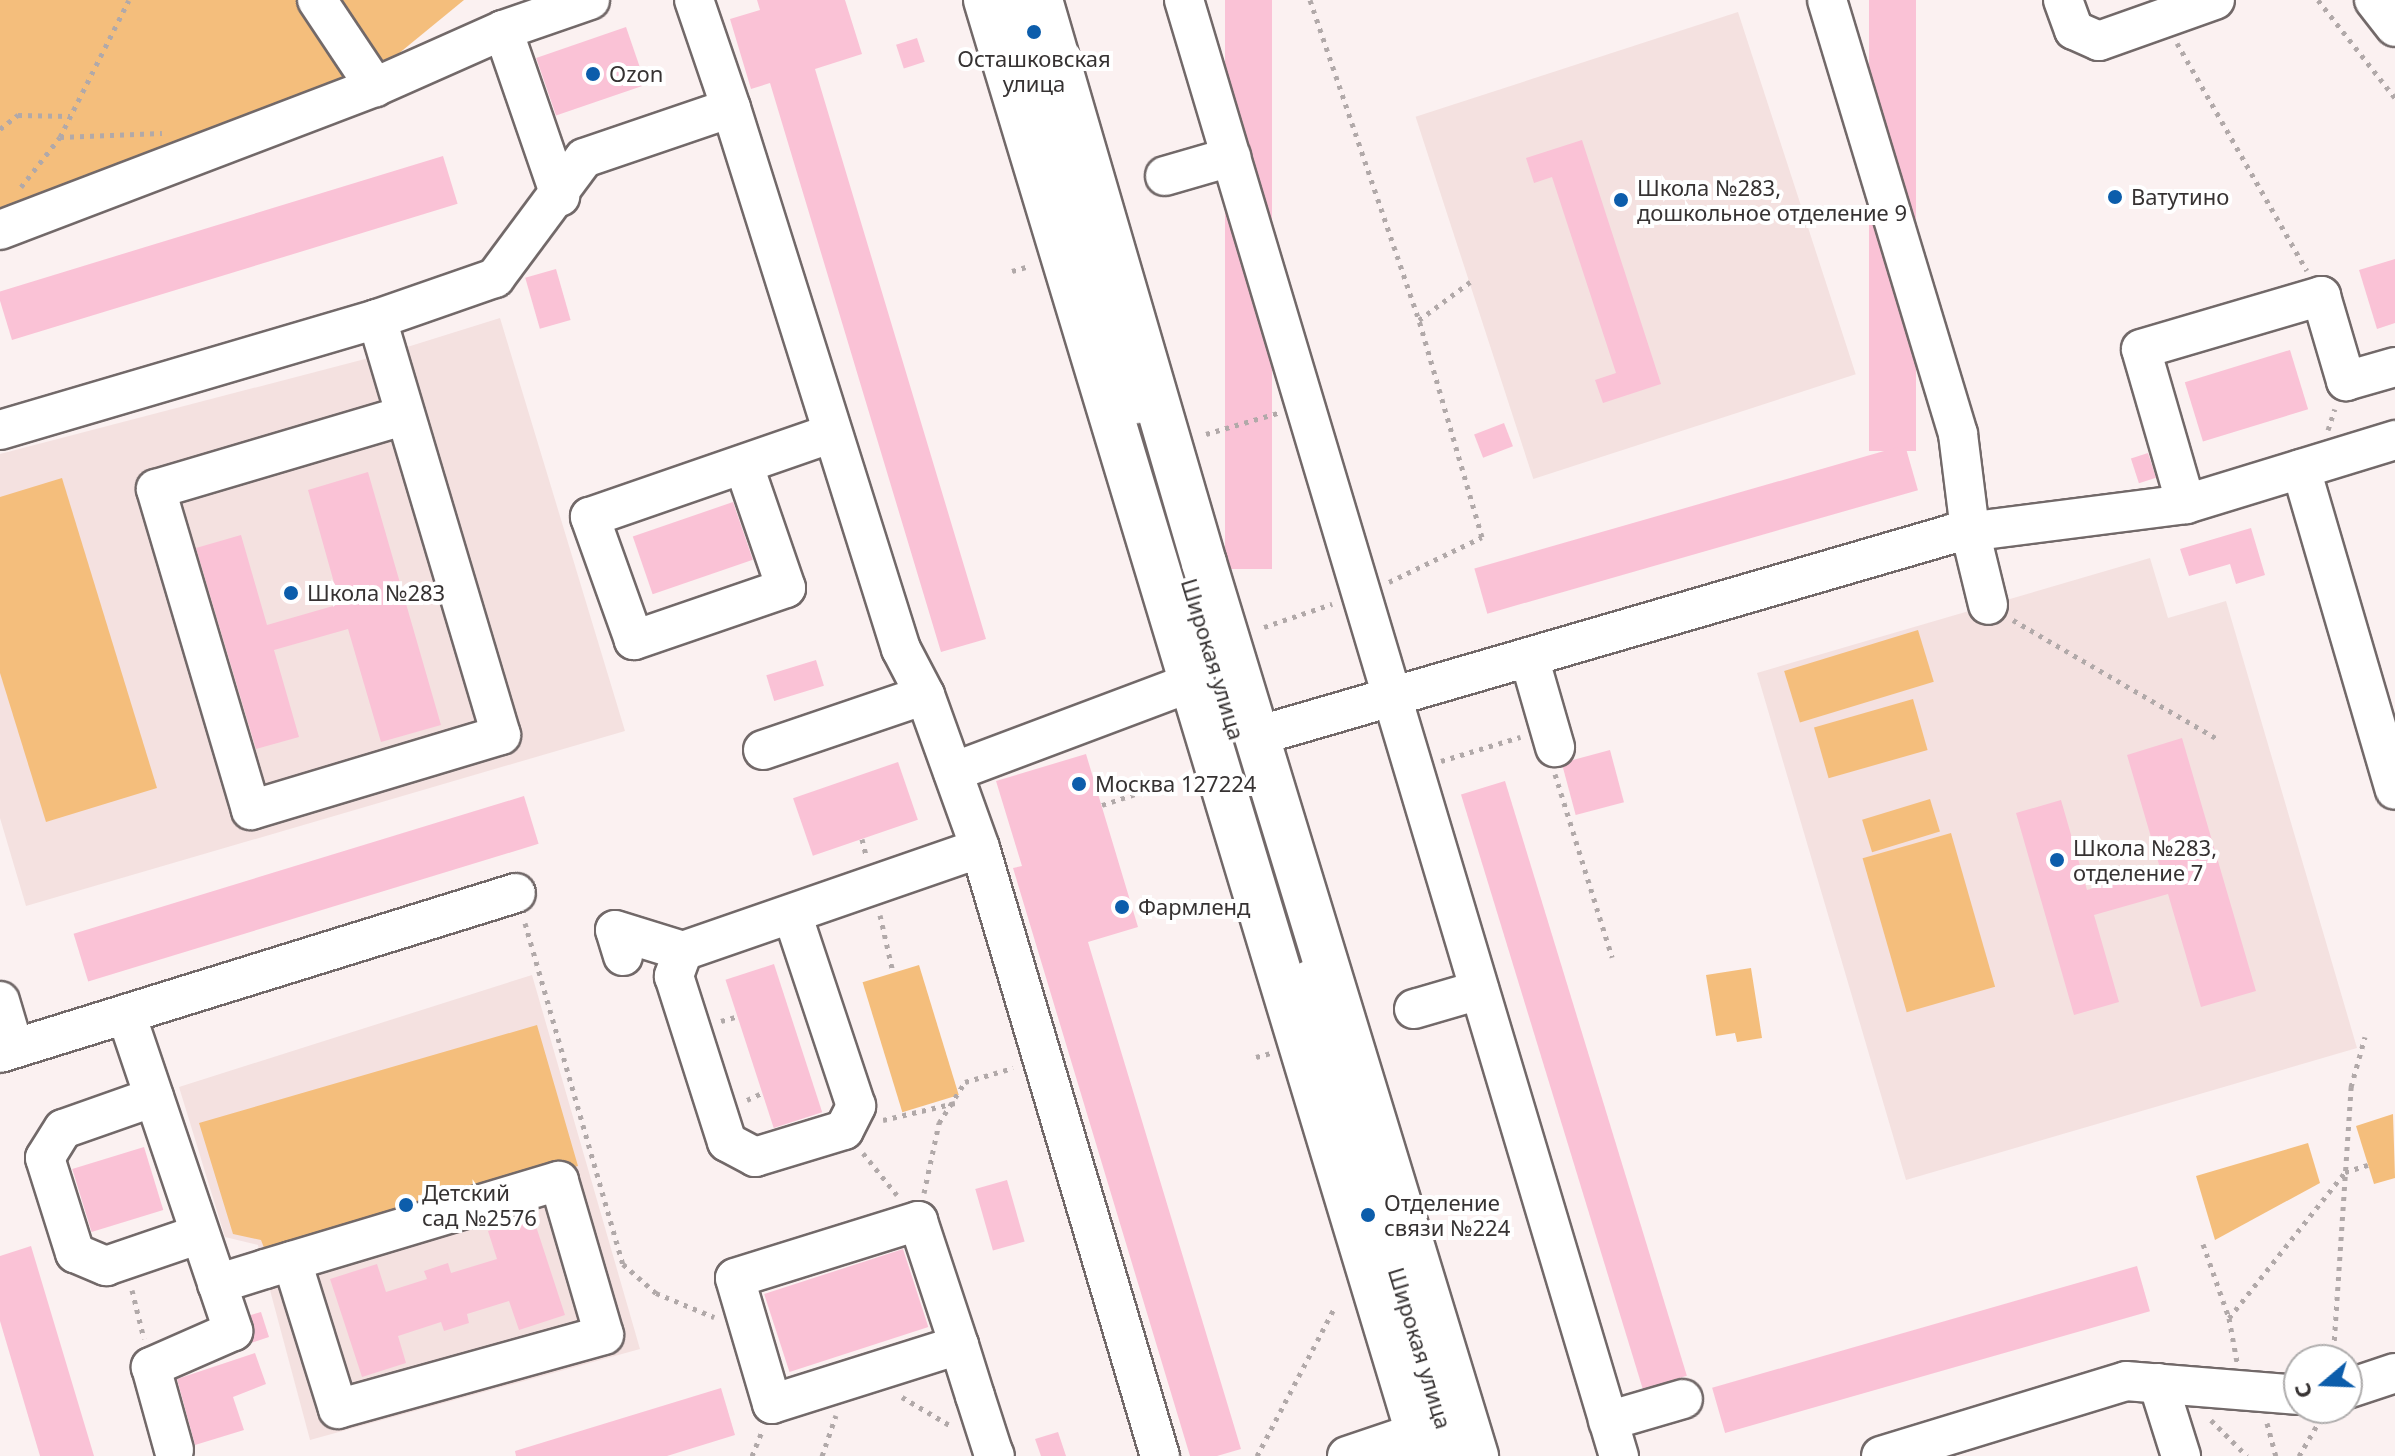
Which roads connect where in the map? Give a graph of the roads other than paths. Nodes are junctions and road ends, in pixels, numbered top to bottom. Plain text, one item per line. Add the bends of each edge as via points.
1 (317, 0) edge
2 (590, 0) edge
3 (694, 0) edge
4 (986, 0) edge
5 (1012, 0) edge
6 (1040, 0) edge
7 (1184, 0) edge
8 (1827, 0) edge
9 (2063, 0) edge
10 (2215, 0) edge
11 (2374, 0) edge
12 (2395, 27) edge
13 (503, 30) junction
14 (375, 87) junction
15 (731, 108) junction
16 (1231, 157) junction
17 (1165, 176) dead end
18 (560, 196) junction
19 (0, 230) edge
20 (377, 319) junction
21 (1110, 323) junction
22 (2395, 367) edge
23 (403, 416) junction
24 (0, 430) edge
25 (830, 434) junction
26 (2395, 440) edge
27 (744, 466) junction
28 (2308, 466) junction
29 (2186, 504) junction
30 (1970, 531) junction
31 (1988, 605) road end
32 (1529, 657) junction
33 (1192, 682) junction
34 (925, 695) junction
35 (1392, 697) junction
36 (1257, 736) junction
37 (1552, 737) road end
38 (763, 750) dead end
39 (953, 772) junction
40 (2395, 790) edge
41 (980, 848) junction
42 (516, 893) road end
43 (793, 917) junction
44 (683, 951) junction
45 (623, 956) dead end
46 (1300, 959) junction
47 (1479, 990) junction
48 (0, 1001) edge
49 (1414, 1009) dead end
50 (126, 1014) junction
51 (7, 1051) edge
52 (154, 1097) junction
53 (200, 1234) junction
54 (292, 1261) junction
55 (217, 1284) junction
56 (959, 1345) junction
57 (2395, 1373) edge
58 (2158, 1383) junction
59 (2363, 1385) edge
60 (2283, 1394) edge
61 (1683, 1399) dead end
62 (1614, 1438) edge
63 (1421, 1444) edge
64 (174, 1450) dead end
65 (1898, 1453) edge
66 (994, 1454) edge
67 (1160, 1456) edge
68 (1347, 1456) edge
69 (1453, 1456) edge
70 (1476, 1456) edge
71 (2181, 1456) edge

1 - 14 street
2 - 13 street
3 - 15 street
4 - 21 main road, Широкая улица
5 - 21 street, Широкая улица
6 - 21 main road, Широкая улица
7 - 16 street
8 - 30 street via 1958,434
9 - 10 street via 2074,30 2099,41
11 - 12 street
13 - 14 street
13 - 18 street
14 - 19 street
15 - 18 street via 584,158
15 - 25 street
16 - 17 street
16 - 35 street
18 - 20 street via 495,278
20 - 23 street
20 - 24 street
21 - 33 main road, Широкая улица
21 - 36 main road, Широкая улица
21 - 46 street, Широкая улица
22 - 29 street via 2346,381 2321,296 2141,349
23 - 23 street via 501,735 251,810 156,489
25 - 27 street
25 - 34 street via 901,649
26 - 28 street
27 - 27 street via 590,517 634,640 786,588
28 - 29 street
28 - 40 street
29 - 30 street
30 - 31 street
30 - 32 street
32 - 35 street
32 - 37 street
33 - 39 street
33 - 46 main road, Широкая улица
34 - 38 street
34 - 39 street
35 - 36 street
35 - 47 street
36 - 46 main road, Широкая улица
39 - 41 street
41 - 43 street
41 - 67 street
42 - 50 street
43 - 44 street
43 - 44 street via 856,1106 844,1130 755,1157 727,1142 674,976
44 - 45 street via 615,930
46 - 63 main road, Широкая улица
46 - 69 street, Широкая улица
46 - 70 main road, Широкая улица
47 - 49 street
47 - 62 street
48 - 51 street
50 - 51 street
50 - 52 street
52 - 53 street
52 - 53 street via 63,1129 45,1158 75,1253 106,1266
53 - 55 street
54 - 54 street via 559,1181 604,1335 338,1409
54 - 55 street
55 - 64 street via 233,1331 151,1367
56 - 56 street via 918,1221 735,1278 772,1404
56 - 66 street
57 - 59 street
58 - 60 street
58 - 65 street via 2126,1381
58 - 71 street
61 - 62 street
63 - 68 street

